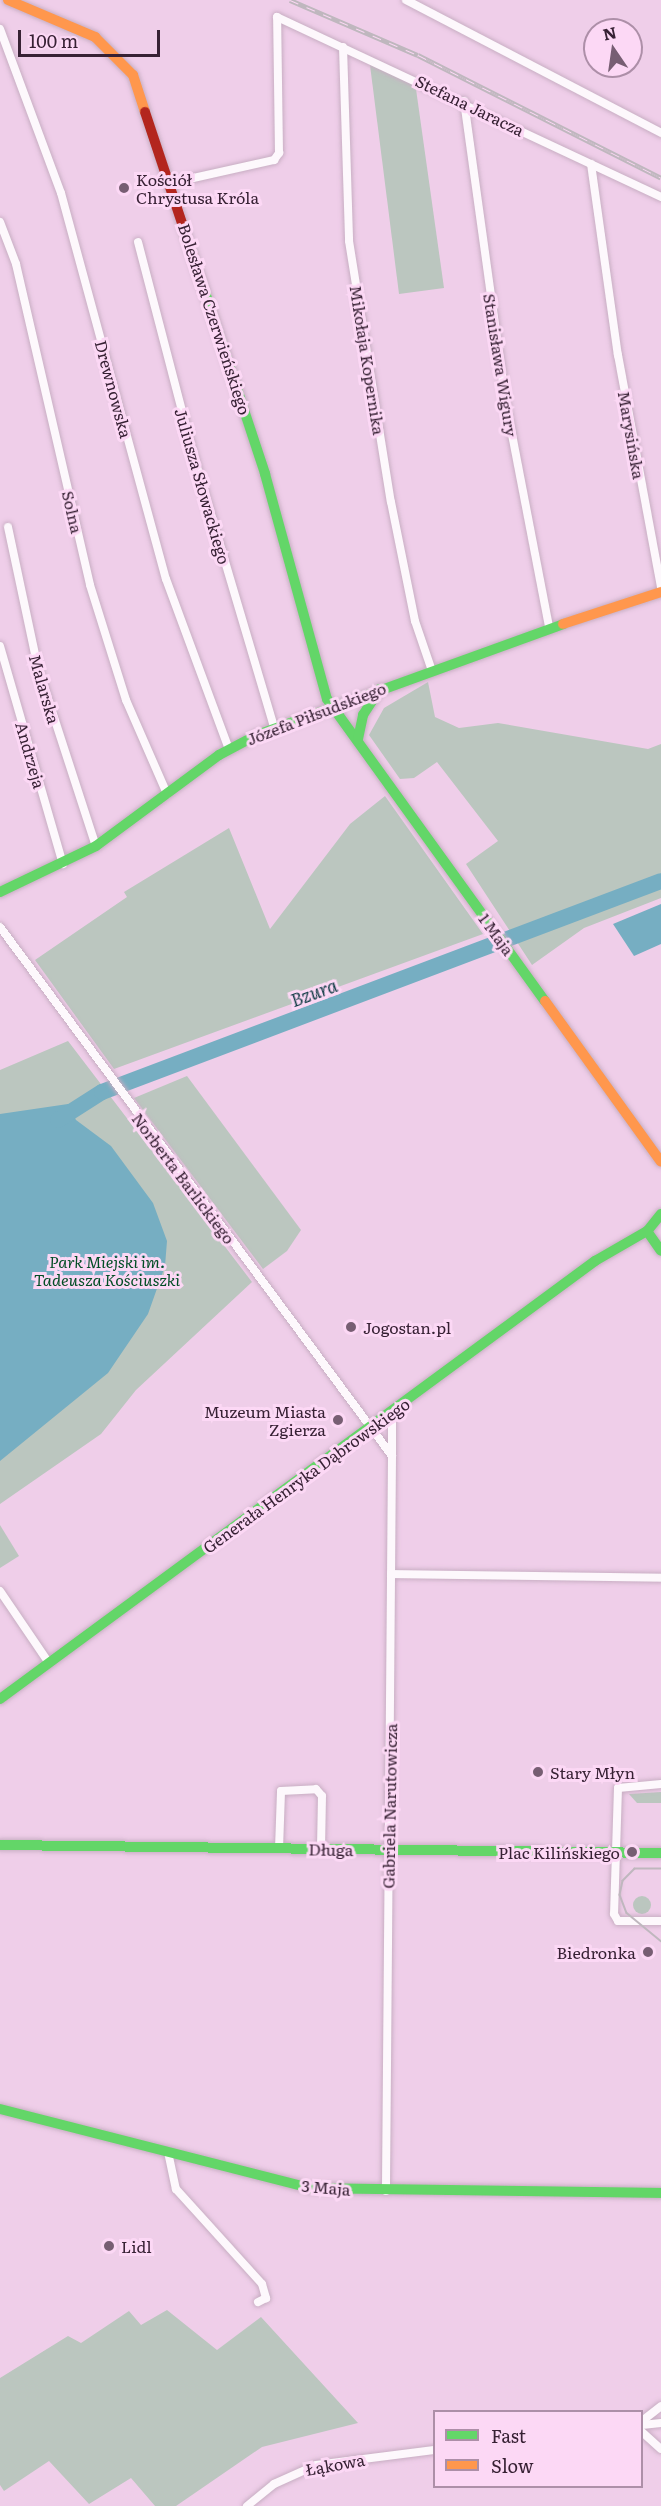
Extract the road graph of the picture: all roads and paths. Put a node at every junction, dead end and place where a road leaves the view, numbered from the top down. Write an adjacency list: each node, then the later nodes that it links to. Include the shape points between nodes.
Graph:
1 (8, 0): 8 (street, Bolesława Czerwieńskiego, via 86,32 125,63 144,99)
2 (406, 0): 6 (street)
3 (0, 29): 22 (street, Drewnowska, via 61,193 166,579)
4 (343, 47): 5 (street, Stefana Jaracza); 8 (street, Stefana Jaracza, via 277,17 279,153 274,160); 17 (street, Mikołaja Kopernika, via 349,241 391,502 415,621)
5 (464, 101): 7 (street, Stefana Jaracza); 15 (street, Stanisława Wigury, via 505,398)
6 (661, 133)
7 (591, 164): 9 (street, Stefana Jaracza); 13 (street, Marysińska)
8 (171, 183): 19 (street, Bolesława Czerwieńskiego, via 265,474 323,688)
9 (661, 197)
10 (0, 222): 23 (street, Solna, via 16,264 90,585 126,700)
11 (138, 242): 20 (street, Juliusza Słowackiego, via 192,450)
12 (8, 527): 24 (street, Malarska, via 38,668)
13 (661, 587)
14 (661, 592): 15 (street, Józefa Piłsudskiego)
15 (549, 627): 17 (street, Józefa Piłsudskiego)
16 (0, 646): 25 (street, Andrzeja)
17 (431, 668): 18 (street, Józefa Piłsudskiego)
18 (380, 688): 19 (street, Józefa Piłsudskiego); 21 (street, via 363,716)
19 (334, 706): 20 (street, Józefa Piłsudskiego); 21 (street, 1 Maja)
20 (274, 727): 22 (street, Józefa Piłsudskiego)
21 (358, 739): 28 (street, 1 Maja)
22 (230, 749): 23 (street, Józefa Piłsudskiego)
23 (167, 794): 24 (street, Józefa Piłsudskiego)
24 (96, 846): 25 (street, Józefa Piłsudskiego)
25 (63, 864): 26 (street, Józefa Piłsudskiego)
26 (0, 892)
27 (0, 927): 33 (street, Norberta Barlickiego)
28 (661, 1162)
29 (661, 1214): 30 (street)
30 (647, 1235): 31 (street); 32 (street, Generała Henryka Dąbrowskiego, via 611,1251)
31 (661, 1251)
32 (392, 1412): 33 (street, Generała Henryka Dąbrowskiego); 34 (street, Gabriela Narutowicza)
33 (371, 1428): 34 (street); 38 (street, Generała Henryka Dąbrowskiego)
34 (392, 1456): 35 (street, Gabriela Narutowicza)
35 (391, 1574): 36 (street); 44 (street, Gabriela Narutowicza)
36 (661, 1578)
37 (0, 1592): 38 (street)
38 (49, 1663): 39 (street, Generała Henryka Dąbrowskiego)
39 (0, 1699)
40 (661, 1784): 45 (street, via 619,1786)
41 (0, 1845): 42 (street, Długa)
42 (279, 1849): 43 (street, Długa); 43 (street, via 281,1791 315,1789 322,1796)
43 (321, 1849): 44 (street, Długa)
44 (388, 1851): 45 (street, Długa); 50 (street, Gabriela Narutowicza)
45 (616, 1853): 46 (street, Długa); 47 (street, via 616,1919)
46 (661, 1853)
47 (661, 1921)
48 (0, 2109): 49 (street, 3 Maja)
49 (168, 2152): 50 (street, 3 Maja, via 310,2188); 52 (street, via 176,2189 262,2284 266,2298)
50 (386, 2191): 51 (street, 3 Maja)
51 (661, 2193)
52 (258, 2302)
53 (661, 2406): 54 (street)
54 (643, 2420)
55 (661, 2423): 56 (street)
56 (643, 2425)
57 (643, 2433): 58 (street)
58 (661, 2449)
59 (433, 2450): 60 (street, Łąkowa, via 302,2469)
60 (247, 2506)

